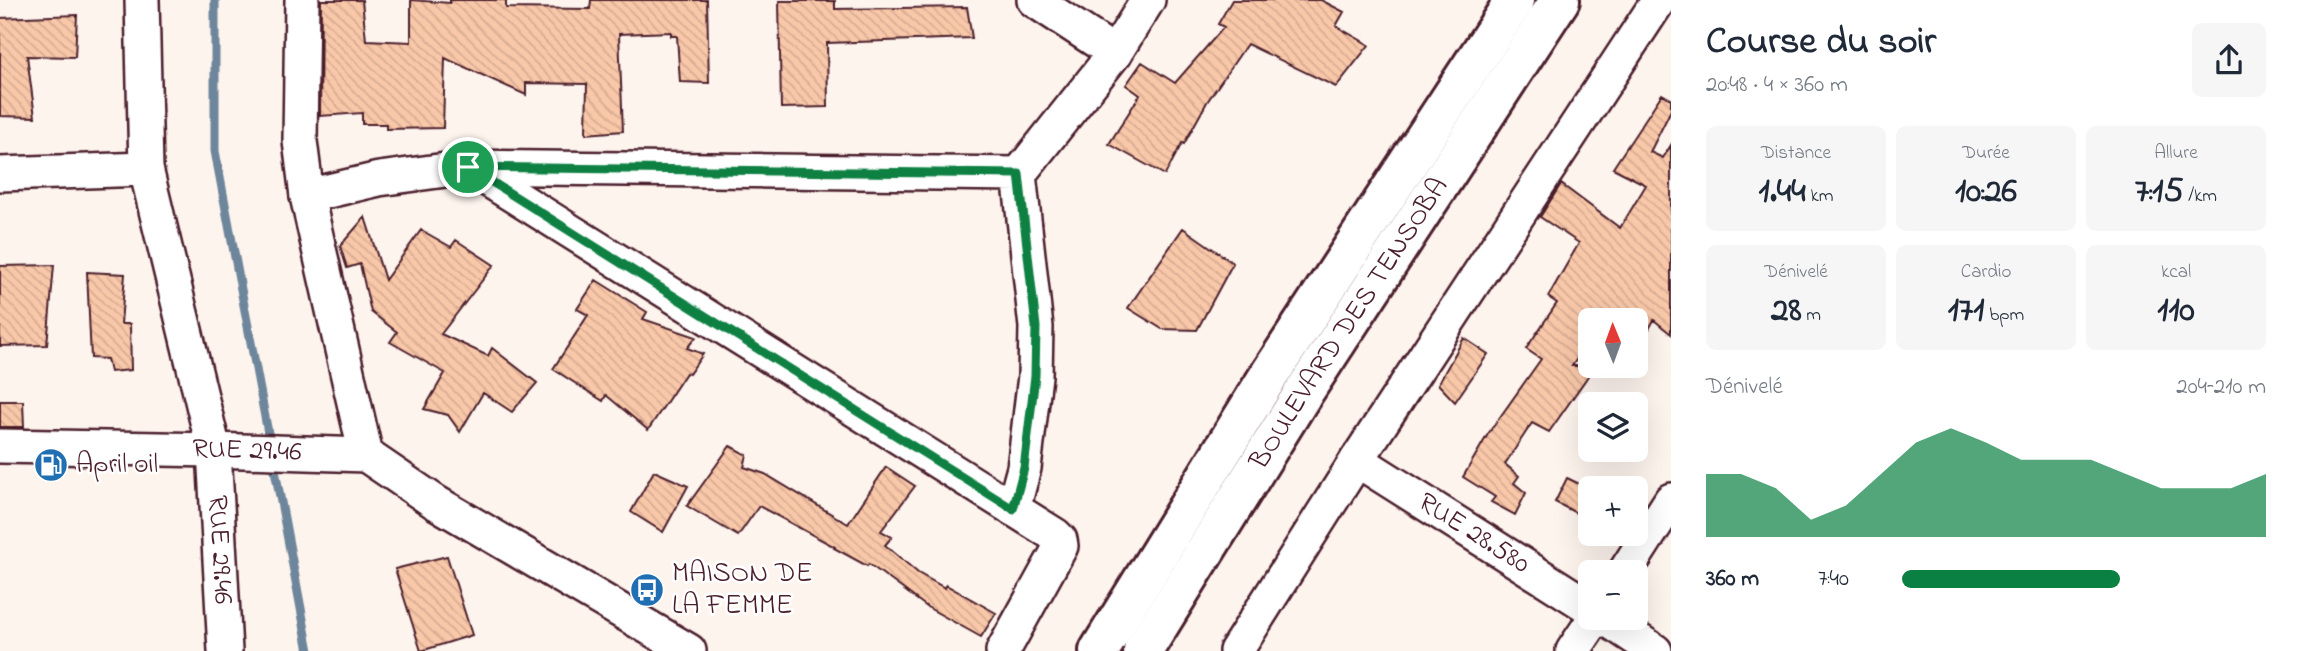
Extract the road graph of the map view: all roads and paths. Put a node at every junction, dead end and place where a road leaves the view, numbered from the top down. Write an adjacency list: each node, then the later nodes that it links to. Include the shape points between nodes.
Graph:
1 (142, 0): 10 (street, RUE 29.46)
2 (302, 0): 13 (street, via 300,141)
3 (1034, 0): 8 (street)
4 (1148, 0): 8 (street)
5 (1515, 0): 27 (main road, BOULEVARD DES TENSOBA, via 1268,377)
6 (1560, 0): 28 (main road, BOULEVARD DES TENSOBA, via 1302,395)
7 (1659, 0): 17 (street)
8 (1115, 53): 12 (street)
9 (468, 167): 12 (street); 13 (street, via 379,179); 19 (street)
10 (146, 169): 11 (street); 15 (street, RUE 29.46)
11 (0, 174)
12 (1019, 174): 19 (street, via 1036,339 1024,468)
13 (307, 196): 16 (street)
14 (0, 446): 15 (street, RUE 29.46)
15 (214, 450): 16 (street, RUE 29.46); 24 (street, RUE 29.46)
16 (366, 455): 25 (street, via 435,502)
17 (1357, 460): 21 (street, RUE 28.580); 29 (street)
18 (1671, 500): 20 (street)
19 (1013, 509): 26 (street, via 1055,534 1061,546)
20 (1633, 560)
21 (1578, 600)
22 (1587, 630): 30 (street)
23 (1623, 630): 31 (street)
24 (225, 651)
25 (690, 651)
26 (1003, 651)
27 (1098, 651)
28 (1143, 651)
29 (1236, 651)
30 (1573, 651)
31 (1655, 651)

